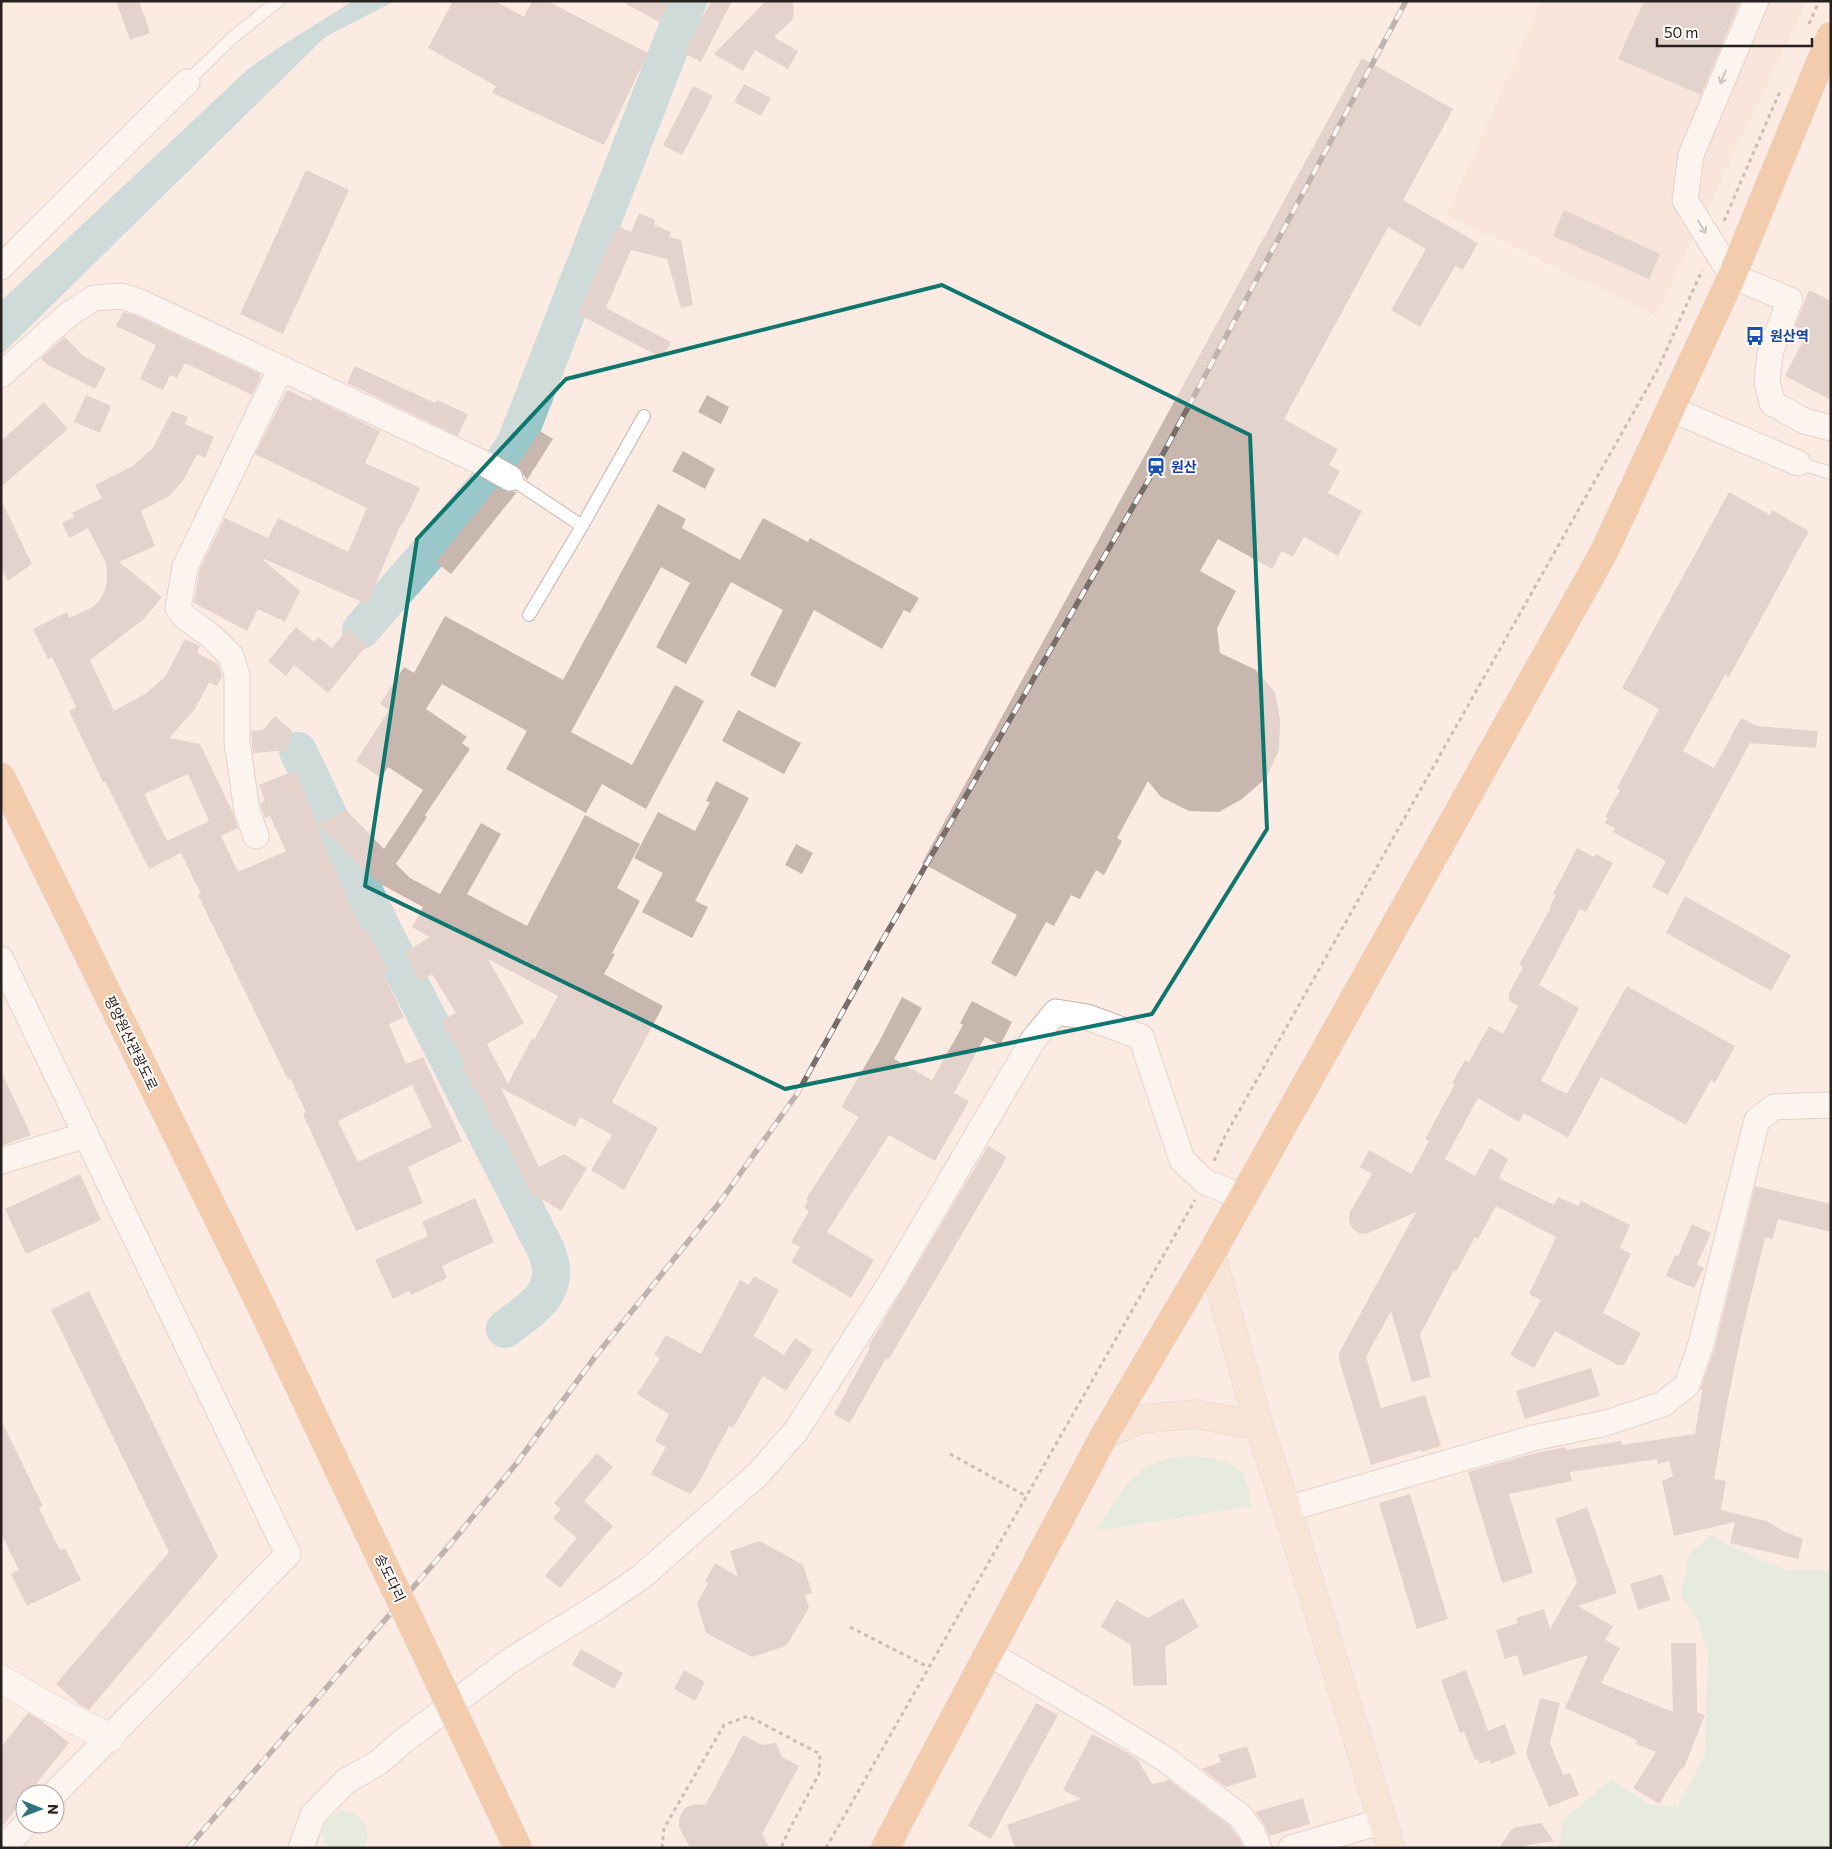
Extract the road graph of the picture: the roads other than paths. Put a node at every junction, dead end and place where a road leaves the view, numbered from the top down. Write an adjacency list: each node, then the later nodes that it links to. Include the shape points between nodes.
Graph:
1 (278, 1): 4 (lane, via 232,38)
2 (1756, 1): 6 (street, one-way to 6, via 1691,155 1685,200)
3 (1819, 32): 6 (highway)
4 (187, 82): 5 (street)
5 (1, 267)
6 (1732, 276): 9 (highway); 11 (street, via 1790,300 1770,354 1767,381 1772,403 1804,421)
7 (281, 368): 8 (street, via 121,296 94,298 69,314); 14 (street); 18 (street, via 185,567 178,608 231,656 237,676 237,742 247,811)
8 (1, 375)
9 (1671, 409): 12 (street); 23 (highway, via 1604,552)
10 (644, 416): 15 (lane)
11 (1831, 428)
12 (1798, 462): 13 (lane)
13 (1831, 474)
14 (510, 478): 15 (lane)
15 (582, 526): 16 (lane)
16 (529, 615)
17 (1, 777): 25 (highway, 평양원산관광도로)
18 (256, 836)
19 (1, 959): 21 (street)
20 (1831, 1105): 28 (street, via 1774,1107 1757,1120 1701,1344 1687,1384 1663,1404 1606,1423 1533,1438)
21 (86, 1135): 22 (street); 31 (street, via 288,1554)
22 (1, 1161)
23 (1243, 1197): 24 (highway); 36 (street, via 1205,1182 1182,1160 1140,1037 1087,1017 1056,1012 1033,1040 890,1282 796,1431 757,1475 641,1577 510,1660 378,1763 346,1781 312,1815)
24 (1211, 1254): 26 (main road); 27 (highway)
25 (262, 1308): 37 (highway, 송도다리, bridge)
26 (1259, 1426): 27 (main road, via 1195,1414 1142,1419); 28 (main road)
27 (1105, 1434): 29 (highway)
28 (1287, 1509): 33 (main road)
29 (988, 1653): 38 (highway); 39 (street, via 1172,1765 1240,1816)
30 (1, 1679): 31 (street)
31 (110, 1738): 32 (street)
32 (64, 1784)
33 (1383, 1821): 40 (street); 41 (main road)
34 (17, 1834): 35 (street)
35 (4, 1848)
36 (301, 1848)
37 (518, 1848)
38 (885, 1848)
39 (1259, 1848)
40 (1291, 1848)
41 (1392, 1848)

